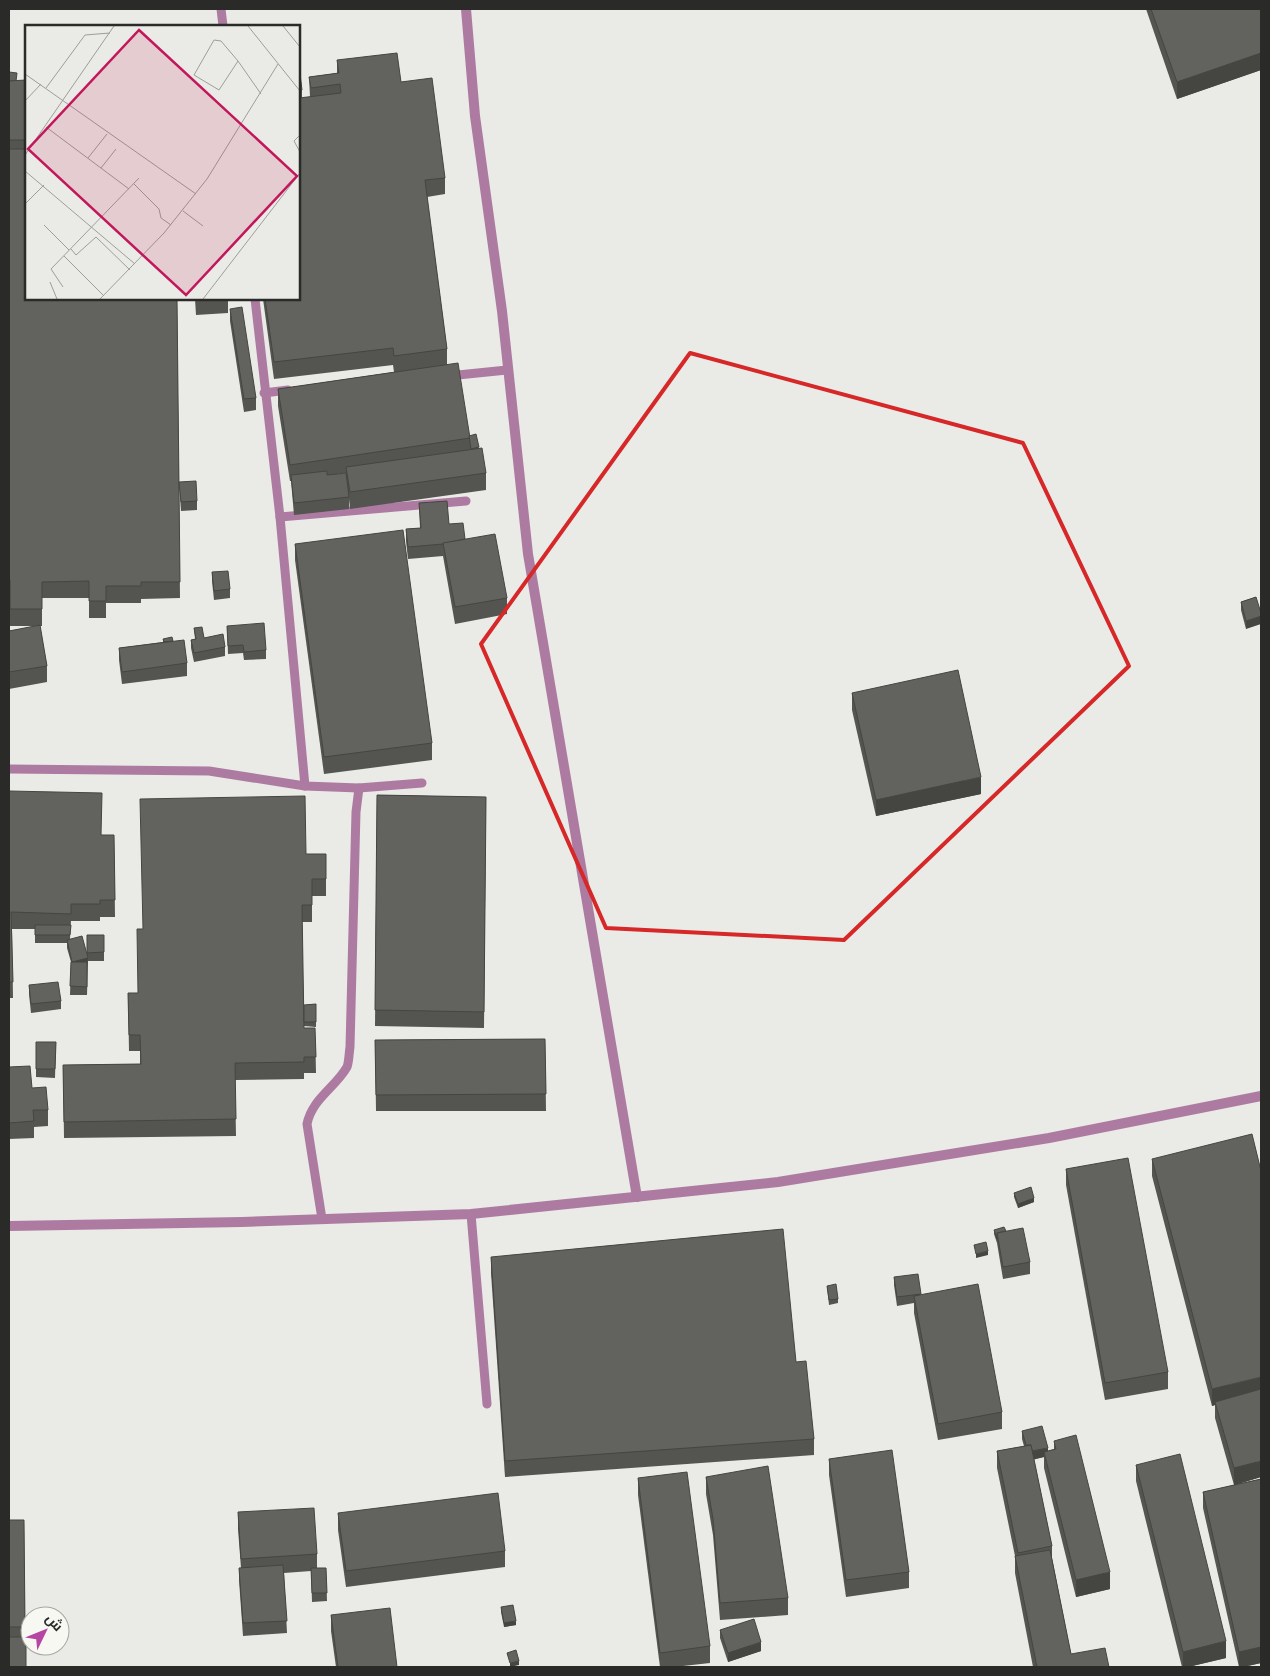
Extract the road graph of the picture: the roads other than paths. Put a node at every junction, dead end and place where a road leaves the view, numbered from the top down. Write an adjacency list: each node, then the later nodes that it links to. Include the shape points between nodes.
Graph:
1 (221, 9): 3 (lane)
2 (466, 9): 5 (street, via 475,116)
3 (223, 25)
4 (255, 300): 8 (lane)
5 (507, 370): 6 (lane); 16 (street, via 528,554)
6 (440, 376)
7 (293, 390): 8 (lane)
8 (264, 393): 10 (lane)
9 (466, 501): 10 (lane)
10 (280, 517): 13 (lane)
11 (9, 769): 13 (lane, via 209,771)
12 (422, 783): 14 (lane)
13 (305, 786): 14 (lane)
14 (359, 788): 18 (lane, via 347,1066 316,1103 307,1124)
15 (1261, 1096): 16 (street, via 1049,1138 778,1182)
16 (637, 1197): 17 (street)
17 (471, 1214): 18 (street); 20 (lane)
18 (322, 1219): 19 (street)
19 (9, 1226)
20 (487, 1404)

